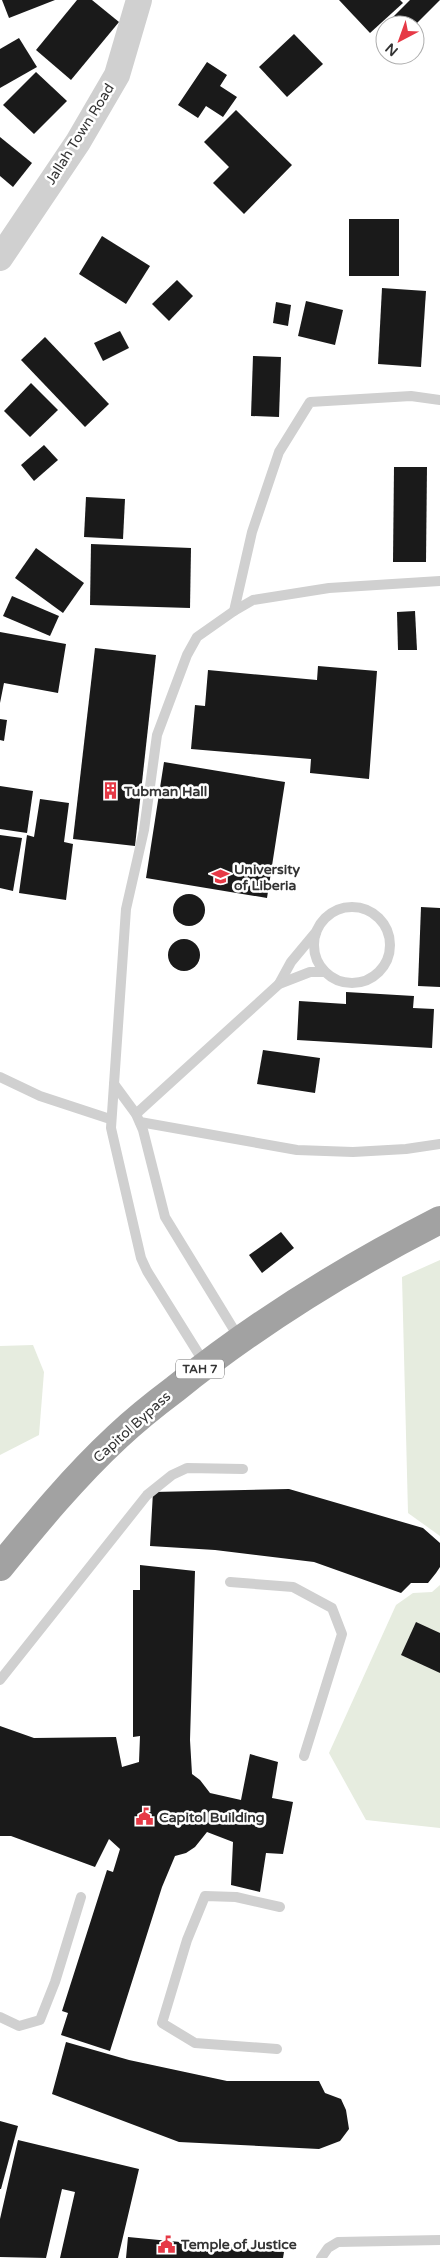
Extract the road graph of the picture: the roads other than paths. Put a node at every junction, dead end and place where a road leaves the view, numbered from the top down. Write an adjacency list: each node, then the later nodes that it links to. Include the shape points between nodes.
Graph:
1 (139, 0): 2 (street, Jallah Town Road, via 117,75 78,142)
2 (0, 258)
3 (440, 400): 5 (lane, via 412,396 310,402 279,452 252,532)
4 (440, 581): 5 (lane, via 329,588 253,600)
5 (234, 611): 10 (lane, via 198,637 187,655 157,735 144,830 126,909)
6 (317, 931): 7 (lane, via 316,957); 7 (lane, via 330,913 356,907 374,913 390,937 387,962 368,980 349,983); 8 (lane, via 291,962)
7 (326, 972): 8 (lane, via 310,972)
8 (279, 984): 11 (lane)
9 (0, 1078): 12 (lane, via 40,1096)
10 (114, 1084): 11 (lane); 12 (lane)
11 (138, 1118): 13 (lane, via 297,1150 406,1150); 15 (lane, via 165,1217)
12 (110, 1119): 16 (lane, via 141,1258)
13 (440, 1144)
14 (440, 1220): 15 (highway, Capitol Bypass / TAH 7, via 380,1250)
15 (240, 1339): 16 (highway, Capitol Bypass / TAH 7)
16 (205, 1364): 18 (highway, Capitol Bypass / TAH 7, via 117,1437 47,1510)
17 (243, 1468): 20 (lane, via 187,1468 172,1475 147,1495)
18 (0, 1567)
19 (230, 1582): 21 (lane, via 293,1587 332,1608 342,1634)
20 (0, 1680)
21 (304, 1756)
22 (81, 1898): 24 (lane, via 40,2020 19,2026)
23 (280, 1907): 25 (lane, via 236,1897 205,1896 162,2023 195,2043)
24 (0, 2017)
25 (277, 2049)
26 (440, 2240): 27 (lane, via 338,2242)
27 (321, 2258)

